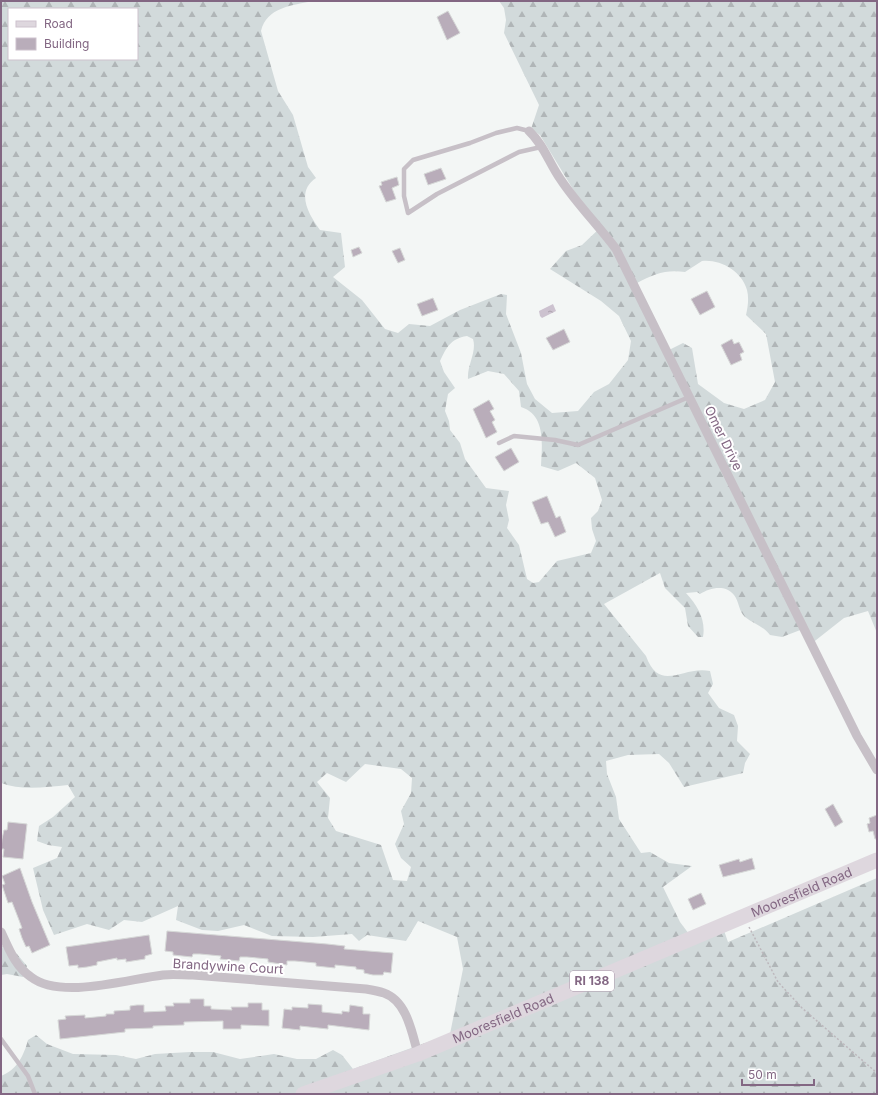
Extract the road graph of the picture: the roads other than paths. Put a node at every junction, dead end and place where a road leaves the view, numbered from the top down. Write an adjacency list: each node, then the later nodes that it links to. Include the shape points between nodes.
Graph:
1 (529, 132): 2 (street, Omer Drive); 2 (lane, via 517,128 496,133 413,160 404,168 404,196 408,213 437,194 519,152)
2 (542, 146): 3 (street, Omer Drive, via 559,178 616,249)
3 (689, 397): 4 (lane, via 578,445 514,436); 5 (street, Omer Drive, via 857,736)
4 (499, 443)
5 (877, 770)
6 (877, 860): 9 (main road, Mooresfield Road / RI 138)
7 (1, 932): 9 (street, Brandywine Court, via 15,962 32,978 52,987 84,987 165,975 193,975 366,989 385,993 397,1002 405,1013)
8 (1, 1039): 10 (lane, via 28,1076)
9 (418, 1054): 11 (main road, Mooresfield Road / RI 138)
10 (35, 1094)
11 (303, 1094)

